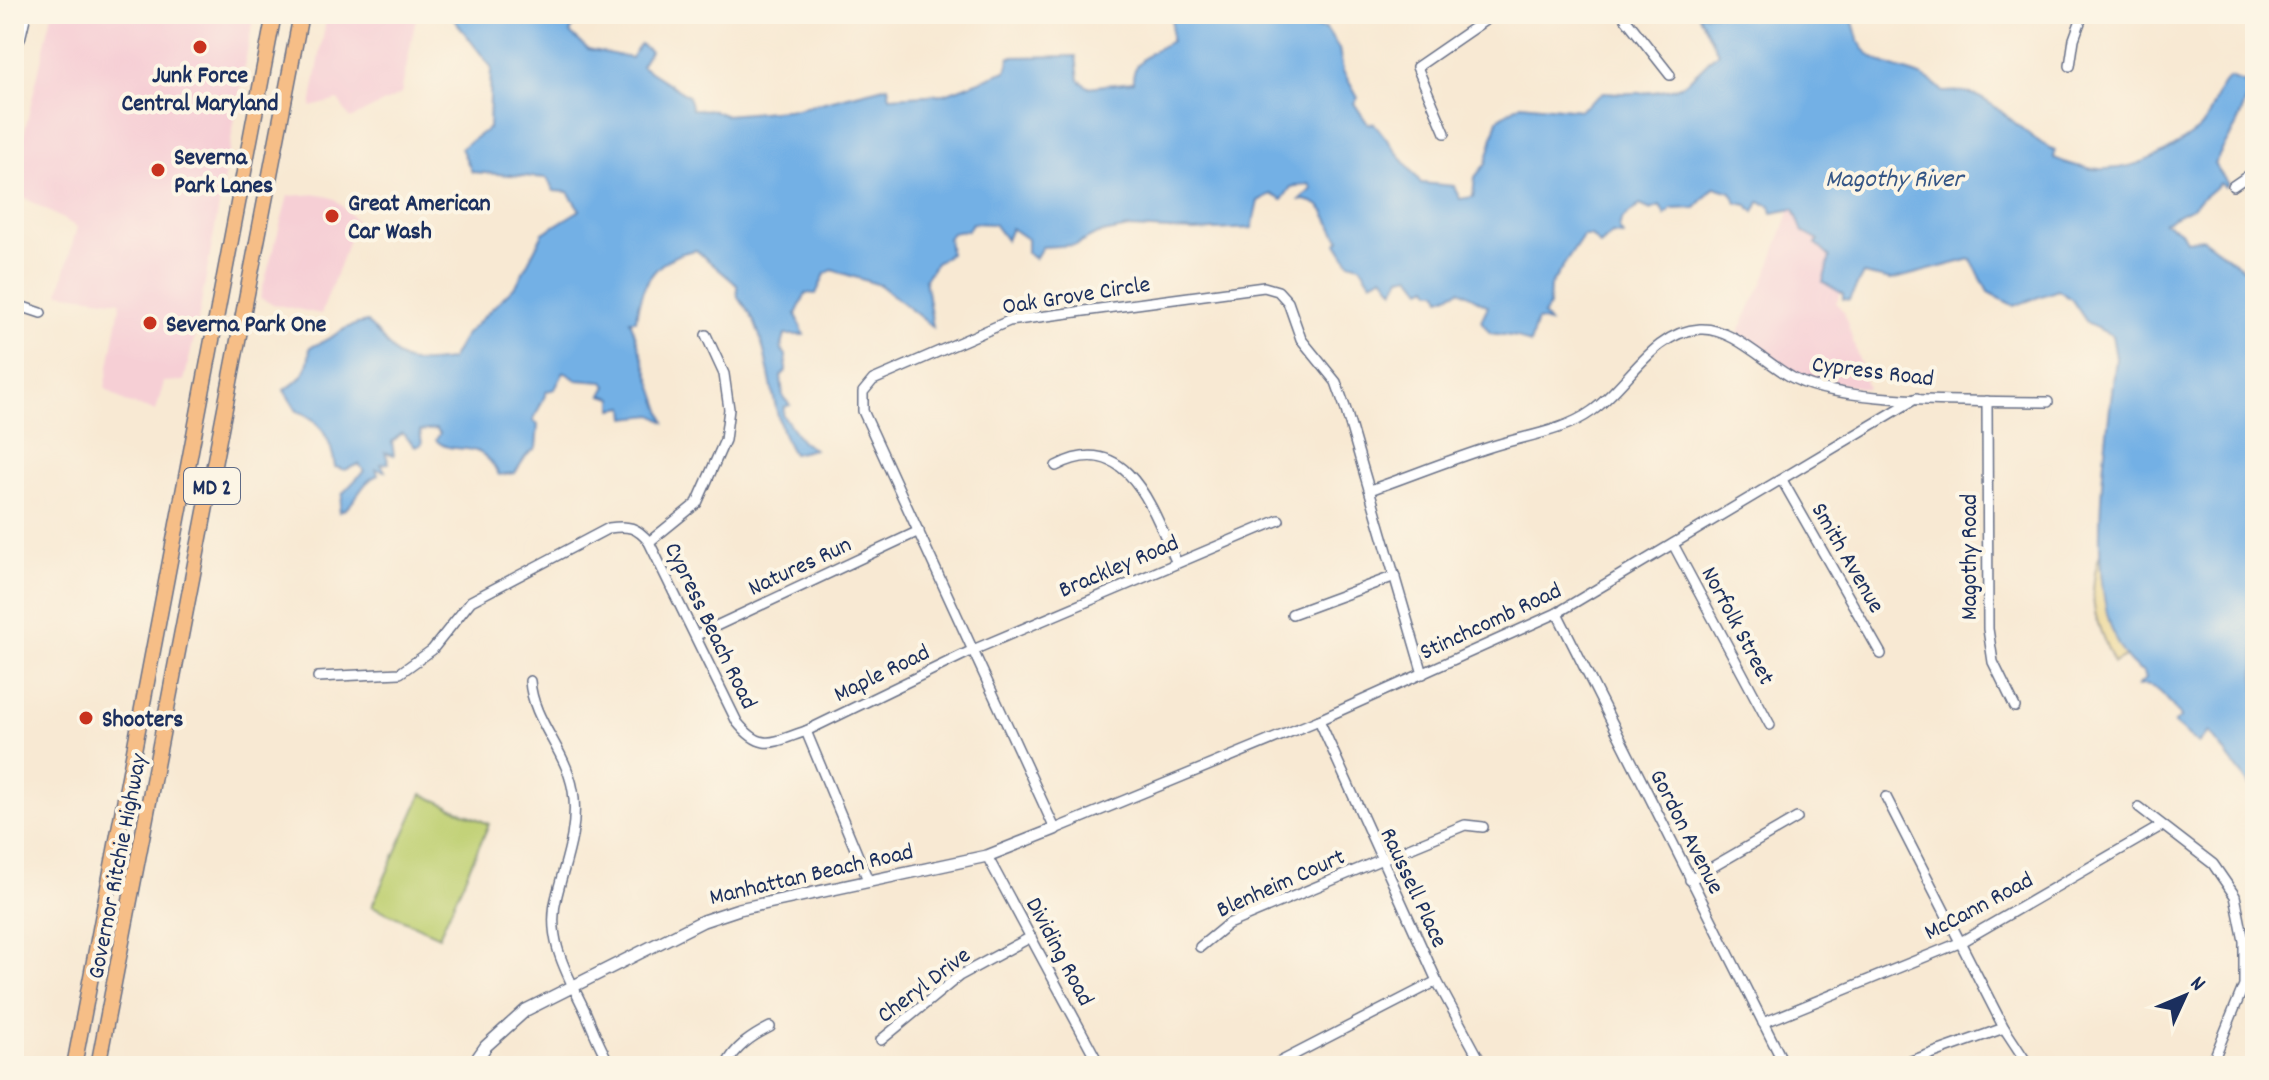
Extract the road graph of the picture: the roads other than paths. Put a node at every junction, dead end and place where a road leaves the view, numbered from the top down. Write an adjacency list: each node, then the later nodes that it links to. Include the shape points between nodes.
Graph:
1 (26, 14): 7 (street)
2 (274, 14): 53 (highway, Governor Ritchie Highway / MD 2)
3 (301, 14): 54 (highway, Governor Ritchie Highway / MD 2)
4 (1494, 14): 10 (street, via 1417,67)
5 (1622, 14): 9 (street)
6 (2083, 14): 8 (street)
7 (20, 39)
8 (2070, 66)
9 (1670, 75)
10 (1445, 133)
11 (2255, 171): 12 (street)
12 (2233, 186)
13 (14, 304): 14 (street)
14 (41, 313)
15 (706, 335): 24 (street, via 724,374 729,409 725,440 697,503)
16 (1917, 398): 17 (street, Cypress Road); 20 (street, Stinchcomb Road); 21 (street, Cypress Road, via 1833,390 1797,380 1727,336 1704,328 1685,331 1663,341 1590,413 1548,432)
17 (1987, 401): 18 (street, Cypress Road); 36 (street, Magothy Road, via 1988,629 1993,662)
18 (2048, 402)
19 (1056, 466): 26 (street, via 1089,454 1128,472 1143,488)
20 (1782, 480): 25 (street, Stinchcomb Road); 32 (street, Smith Avenue)
21 (1370, 490): 23 (street, Oak Grove Circle, via 1336,382 1301,339 1288,302 1278,291 1264,287 1009,321 873,380 863,392 863,411); 27 (street, Oak Grove Circle)
22 (1279, 520): 26 (street, Brackley Road)
23 (919, 531): 30 (street, Natures Run); 31 (street, Oak Grove Circle)
24 (649, 542): 30 (street, Cypress Beach Road); 34 (street, Cypress Beach Road, via 638,529 609,528 471,601 432,650 400,673)
25 (1673, 544): 28 (street, Stinchcomb Road); 38 (street, Norfolk Street)
26 (1176, 561): 31 (street, Brackley Road)
27 (1395, 576): 29 (street); 33 (street, Oak Grove Circle)
28 (1557, 613): 33 (street, Stinchcomb Road); 49 (street, Gordon Avenue)
29 (1292, 614)
30 (697, 635): 39 (street, Cypress Beach Road, via 737,722 750,738 770,743)
31 (973, 650): 39 (street, Maple Road); 45 (street, Oak Grove Circle)
32 (1881, 654)
33 (1423, 674): 37 (street, Stinchcomb Road)
34 (318, 677)
35 (530, 681): 56 (street, via 531,701 568,767 574,799 569,860 556,896 554,921 561,963)
36 (2015, 707)
37 (1319, 720): 45 (street, Stinchcomb Road); 47 (street, Raussell Place)
38 (1770, 725)
39 (806, 731): 48 (street)
40 (1886, 797): 51 (street)
41 (2139, 807): 43 (street)
42 (1797, 818): 49 (street)
43 (2161, 826): 51 (street, McCann Road); 72 (street, via 2213,864 2235,898 2244,941 2244,985)
44 (1483, 827): 47 (street, Blenheim Court, via 1465,825)
45 (1055, 829): 46 (street, Manhattan Beach Road)
46 (987, 856): 48 (street, Manhattan Beach Road); 50 (street, Dividing Road)
47 (1380, 860): 52 (street, Blenheim Court, via 1228,924); 55 (street, Raussell Place)
48 (868, 880): 56 (street, Manhattan Beach Road, via 703,921)
49 (1690, 880): 57 (street, Gordon Avenue)
50 (1031, 937): 60 (street, Cheryl Drive, via 959,976); 66 (street, Dividing Road)
51 (1959, 943): 57 (street, McCann Road); 59 (street)
52 (1200, 947)
53 (96, 953): 54 (highway); 61 (highway, Governor Ritchie Highway / MD 2)
54 (120, 958): 62 (highway, Governor Ritchie Highway / MD 2)
55 (1437, 981): 67 (street); 68 (street, Raussell Place)
56 (573, 987): 63 (street, Manhattan Beach Road, via 526,1010); 64 (street)
57 (1763, 1023): 69 (street, Gordon Avenue)
58 (770, 1027): 65 (street, via 750,1038)
59 (2004, 1028): 70 (street); 71 (street)
60 (881, 1040)
61 (74, 1066)
62 (98, 1066)
63 (472, 1066)
64 (611, 1066)
65 (726, 1066)
66 (1100, 1066)
67 (1272, 1066)
68 (1483, 1066)
69 (1785, 1066)
70 (1897, 1066)
71 (2029, 1066)
72 (2211, 1066)

